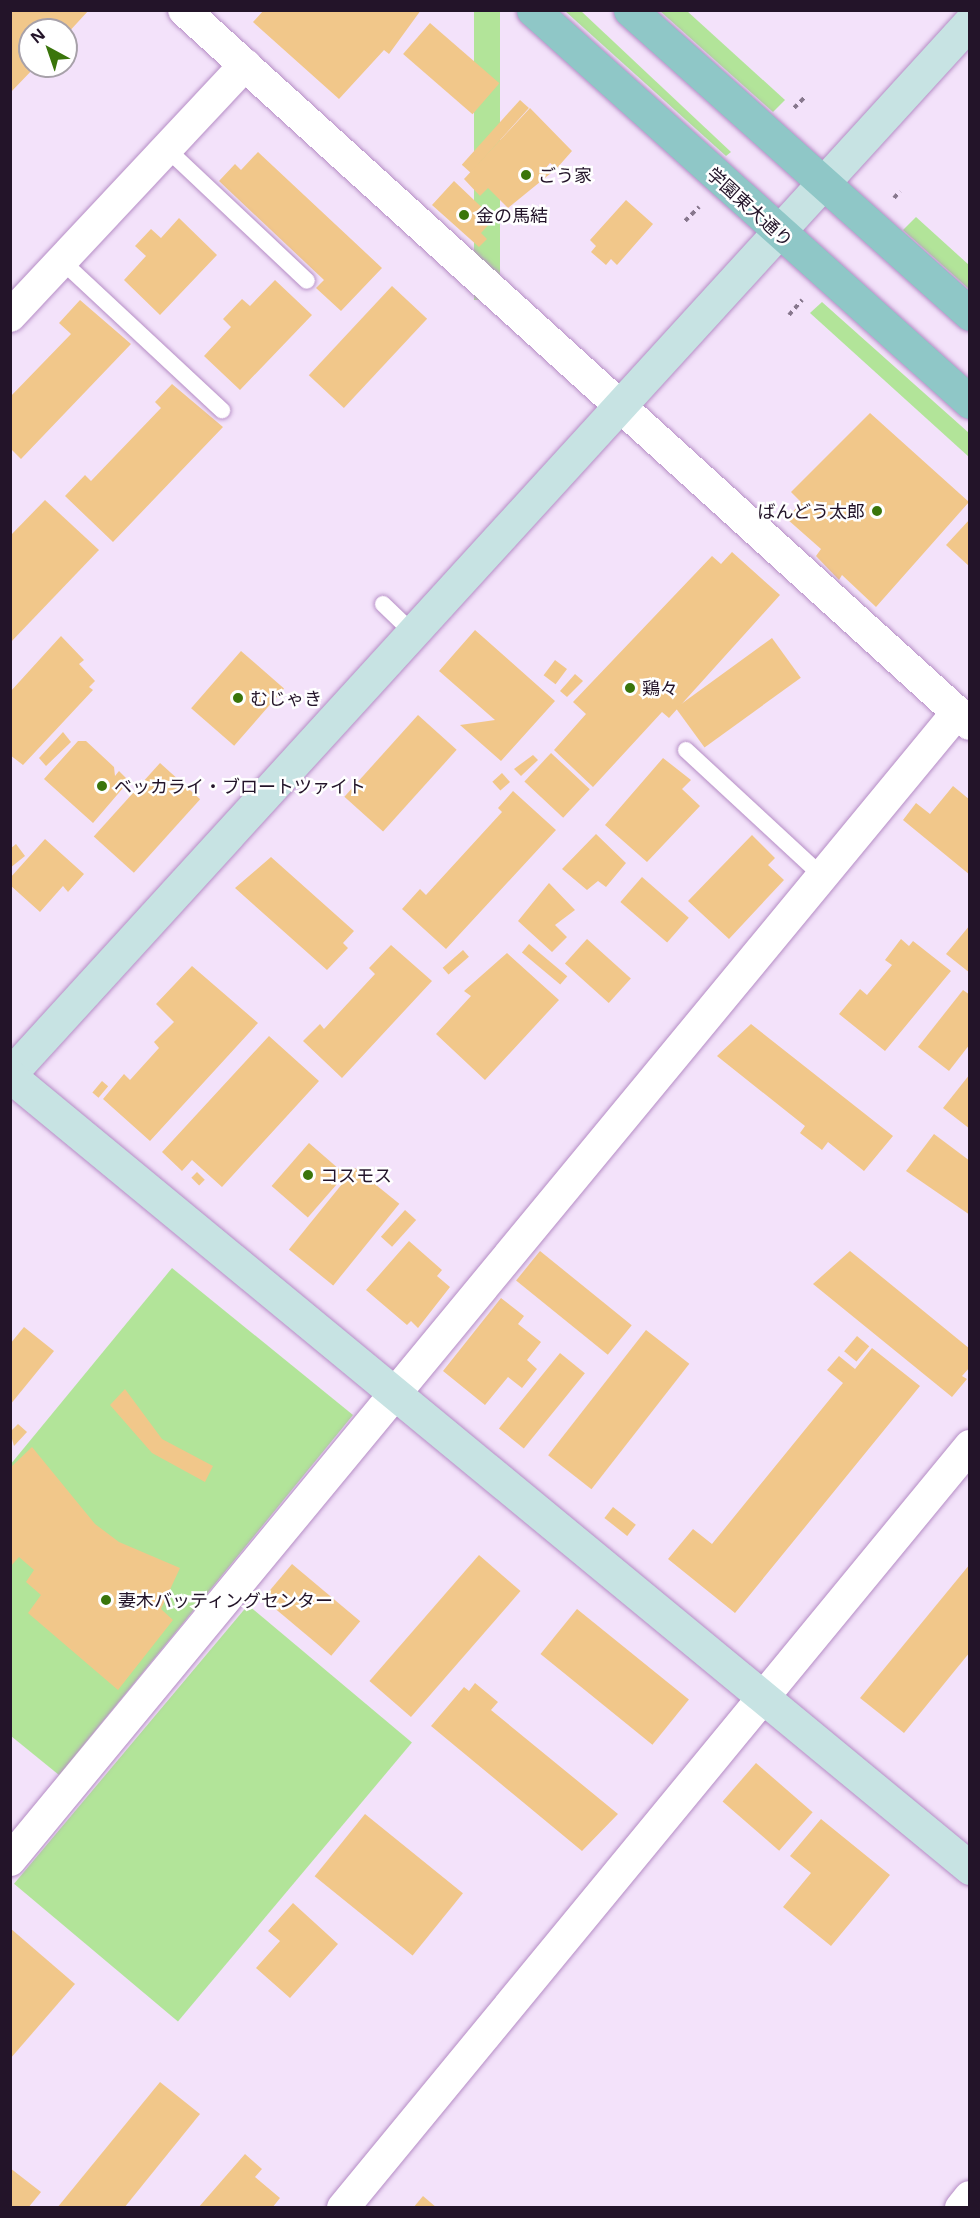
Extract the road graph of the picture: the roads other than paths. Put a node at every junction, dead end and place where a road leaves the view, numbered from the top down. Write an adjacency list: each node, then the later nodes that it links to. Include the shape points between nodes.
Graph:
1 (184, 10): 5 (street)
2 (533, 10): 8 (main road, 学園東大通り)
3 (630, 10): 7 (main road)
4 (969, 22): 7 (street)
5 (245, 65): 6 (street); 14 (street)
6 (167, 149): 9 (street); 10 (lane)
7 (822, 181): 8 (street); 11 (main road)
8 (776, 231): 13 (main road, 学園東大通り); 14 (street)
9 (62, 261): 12 (street); 15 (lane)
10 (308, 281)
11 (969, 314)
12 (10, 316)
13 (969, 402)
14 (618, 404): 17 (street); 18 (street)
15 (222, 410)
16 (383, 604): 17 (lane)
17 (412, 632): 21 (street)
18 (963, 719): 20 (street)
19 (686, 750): 20 (lane)
20 (822, 876): 22 (street)
21 (10, 1075): 22 (street)
22 (393, 1396): 24 (street); 25 (street)
23 (969, 1446): 24 (street)
24 (764, 1697): 26 (street); 28 (street)
25 (10, 1860)
26 (969, 1868)
27 (969, 2197): 29 (street)
28 (343, 2208)
29 (961, 2208)

